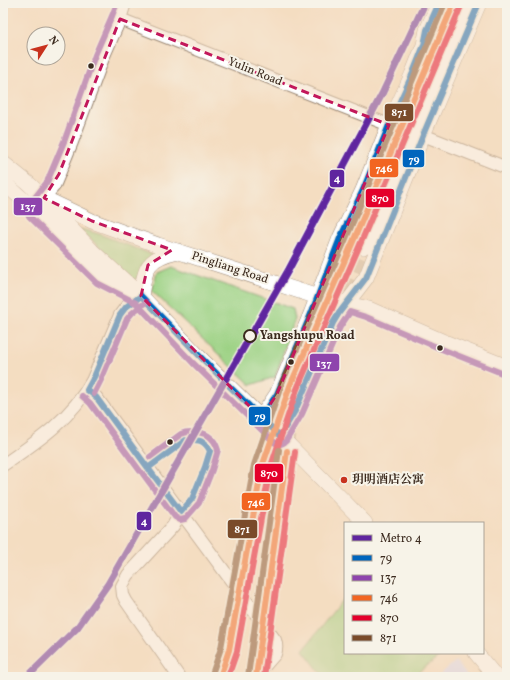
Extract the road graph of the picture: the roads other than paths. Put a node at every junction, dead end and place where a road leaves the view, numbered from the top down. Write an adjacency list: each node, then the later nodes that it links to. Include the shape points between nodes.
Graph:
1 (125, 3): 6 (street)
2 (439, 3): 7 (main road, via 427,30 424,46)
3 (454, 3): 4 (main road, via 358,246)
4 (468, 3)
5 (479, 3): 8 (main road)
6 (120, 18): 7 (street, Yulin Road); 12 (street, via 54,186)
7 (389, 125): 15 (main road, via 363,190 340,238)
8 (423, 135): 10 (street); 16 (main road, via 366,278)
9 (3, 163): 12 (main road, via 29,184)
10 (507, 168)
11 (3, 182): 12 (main road)
12 (39, 204): 13 (main road, Pingliang Road); 14 (main road, via 102,277)
13 (178, 251): 14 (main road, via 165,254 148,265 143,277); 15 (main road, Pingliang Road)
14 (141, 296): 18 (street, via 120,315); 19 (main road)
15 (318, 297): 16 (main road, Pingliang Road); 19 (main road, via 277,394)
16 (346, 303): 17 (main road, Pingliang Road, via 369,309 442,342); 20 (main road, via 333,323 295,411)
17 (507, 367)
18 (87, 390): 21 (street, via 58,425); 22 (street, via 96,397)
19 (261, 418): 20 (main road)
20 (280, 436): 23 (main road)
21 (3, 465)
22 (180, 512): 25 (street, via 172,526 128,575 122,586 126,601); 26 (street, via 275,640 275,654)
23 (365, 522)
24 (477, 654): 27 (main road)
25 (178, 677)
26 (256, 677)
27 (496, 677)

